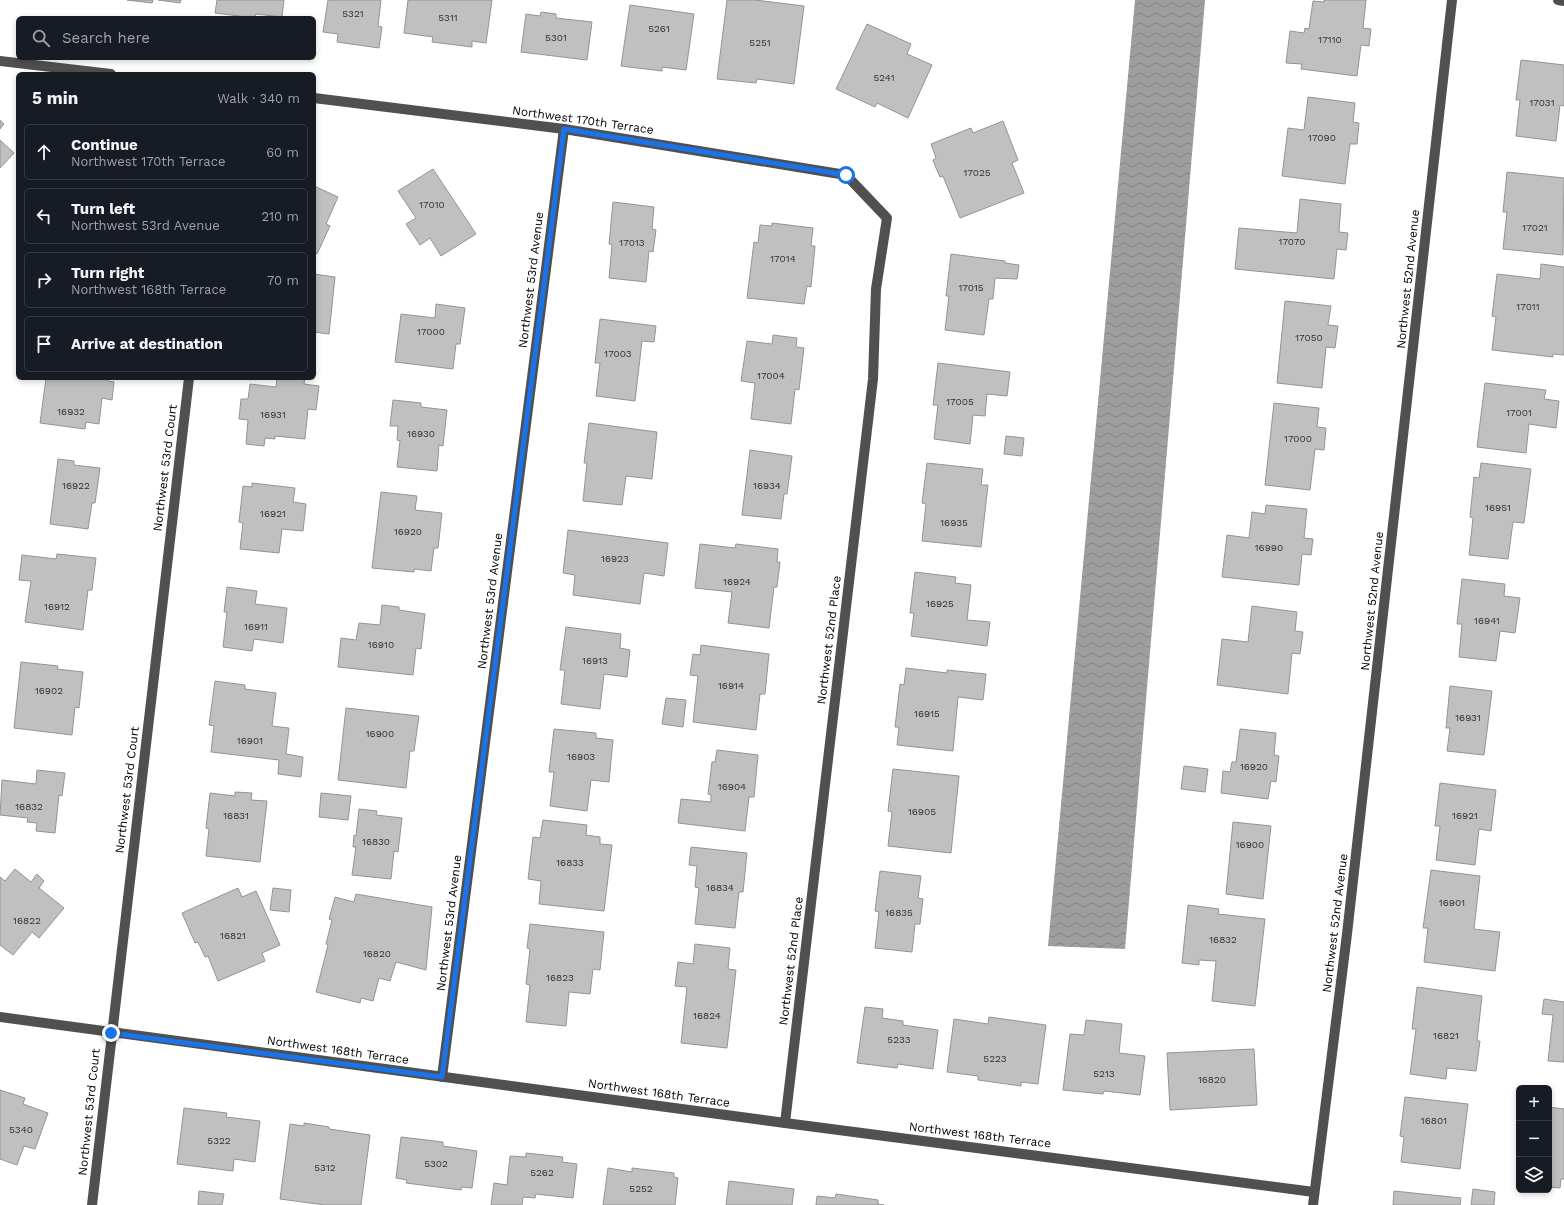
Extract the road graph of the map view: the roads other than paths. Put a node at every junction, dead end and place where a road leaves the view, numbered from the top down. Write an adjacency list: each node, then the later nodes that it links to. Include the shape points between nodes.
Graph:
1 (1452, 0): 14 (street, Northwest 52nd Avenue, via 1347,934)
2 (1558, 0): 3 (street)
3 (1564, 1)
4 (0, 61): 5 (street)
5 (94, 72)
6 (316, 98): 7 (street, Northwest 170th Terrace)
7 (564, 129): 8 (street, Northwest 170th Terrace); 12 (street, Northwest 53rd Avenue)
8 (846, 175): 13 (street, Northwest 52nd Place, via 887,218 876,289 873,379)
9 (189, 380): 11 (street, Northwest 53rd Court)
10 (0, 1017): 11 (street, Northwest 168th Terrace)
11 (111, 1033): 12 (street, Northwest 168th Terrace); 15 (street, Northwest 53rd Court)
12 (442, 1077): 13 (street, Northwest 168th Terrace)
13 (785, 1123): 14 (street, Northwest 168th Terrace)
14 (1314, 1192): 16 (street, Northwest 52nd Avenue)
15 (92, 1205)
16 (1313, 1205)

